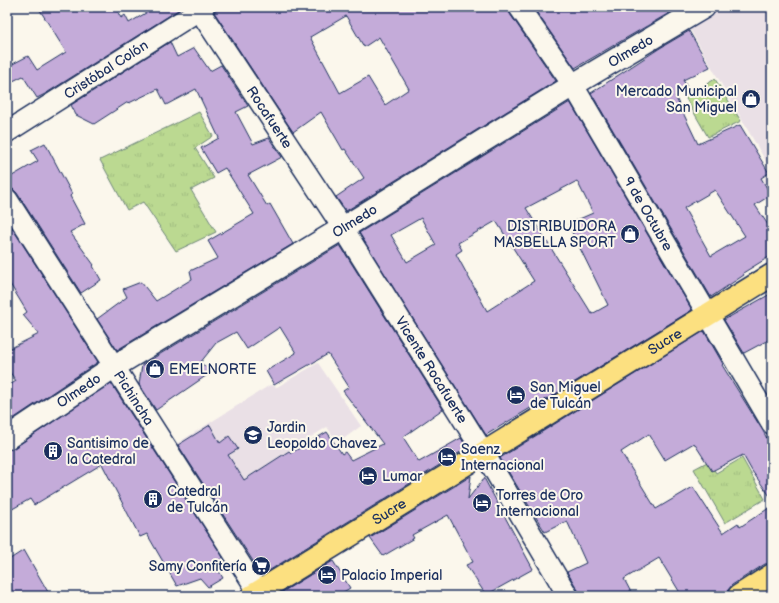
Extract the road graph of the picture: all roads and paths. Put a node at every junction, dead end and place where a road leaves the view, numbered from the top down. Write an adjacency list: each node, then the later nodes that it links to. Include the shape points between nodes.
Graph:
1 (519, 7): 4 (street, 9 de Octubre)
2 (704, 7): 4 (street, Olmedo)
3 (200, 8): 5 (street, Cristóbal Colón); 7 (street, Rocafuerte)
4 (573, 85): 7 (street, Olmedo); 9 (street, 9 de Octubre)
5 (7, 132)
6 (7, 199): 10 (street, Pichincha)
7 (343, 228): 10 (street, Olmedo); 13 (street, Vicente Rocafuerte)
8 (772, 275): 9 (main road, Sucre)
9 (708, 314): 11 (street, 9 de Octubre); 13 (main road, Sucre)
10 (114, 366): 12 (street, Olmedo); 15 (street, Pichincha)
11 (772, 424)
12 (7, 438)
13 (484, 453): 15 (main road, Sucre); 16 (street, Vicente Rocafuerte)
14 (772, 575): 17 (main road)
15 (257, 595)
16 (568, 596)
17 (739, 596)

